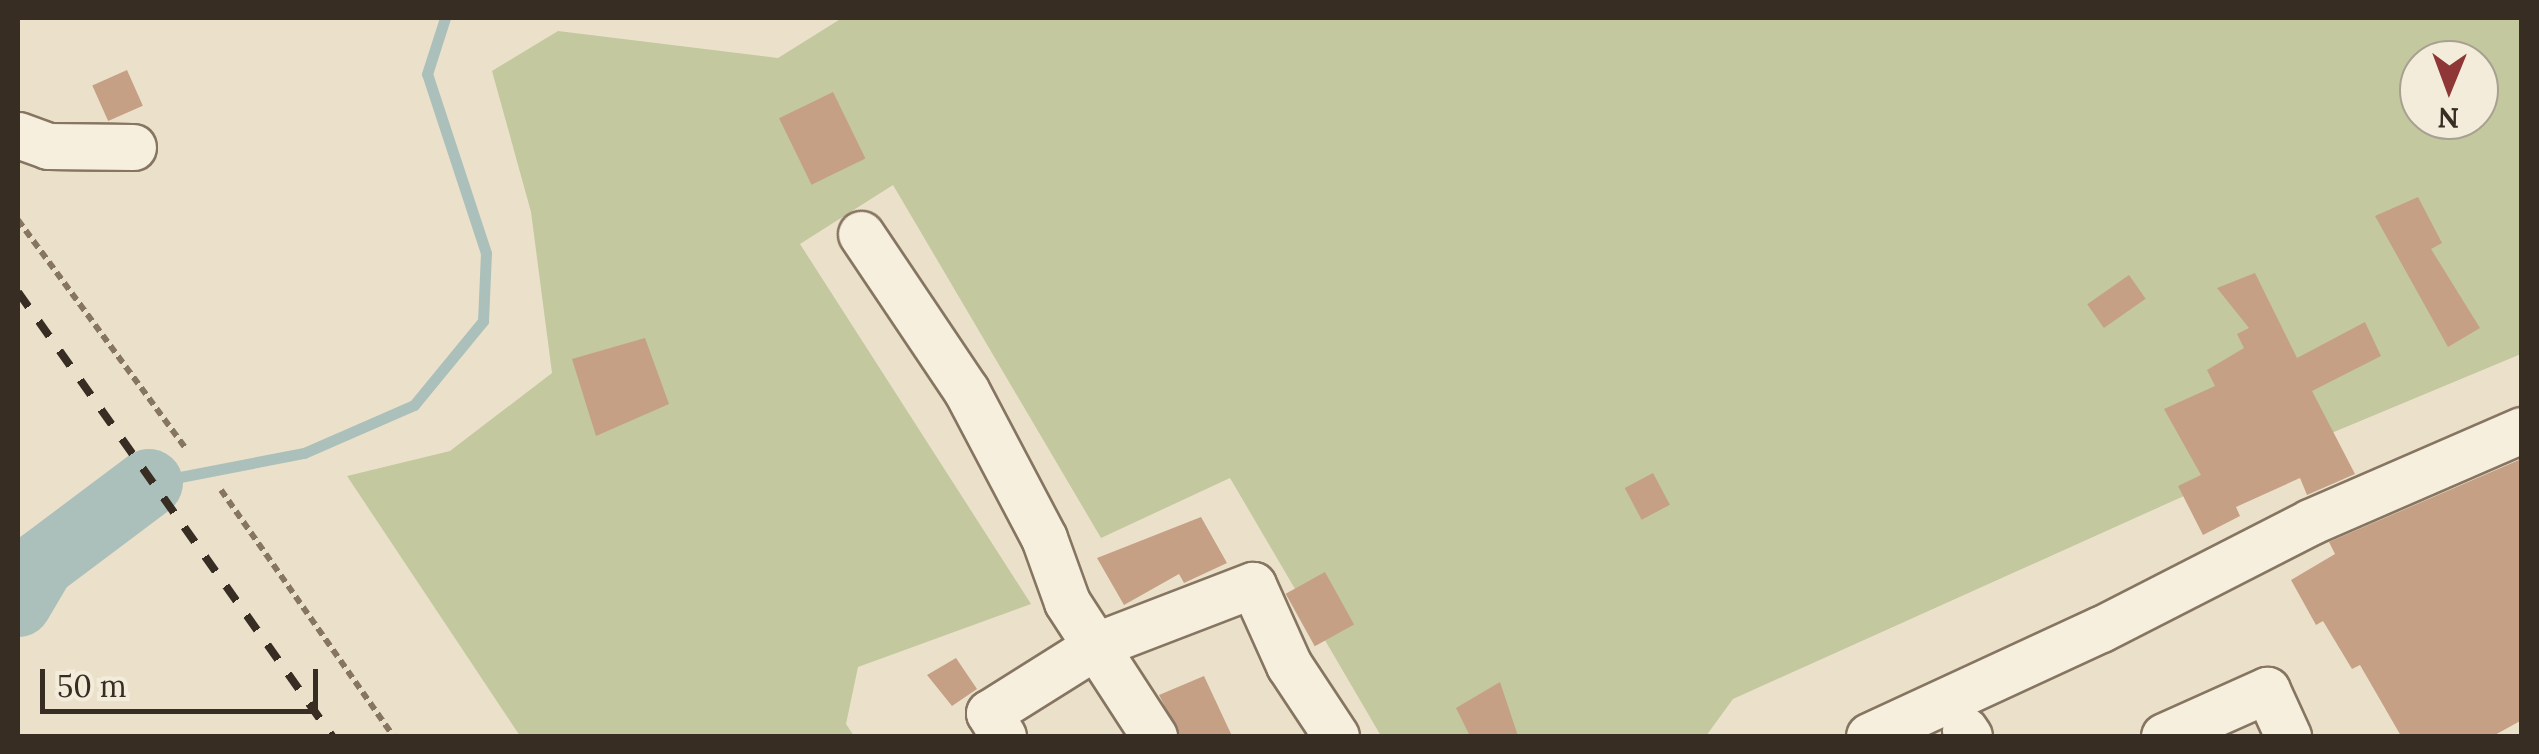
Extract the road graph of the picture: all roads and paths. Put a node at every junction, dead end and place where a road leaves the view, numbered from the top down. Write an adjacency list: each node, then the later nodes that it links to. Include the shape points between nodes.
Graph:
1 (18, 134): 2 (street, via 48,146)
2 (132, 147)
3 (18, 220): 6 (path)
4 (861, 234): 8 (street, via 966,390 1044,538 1067,602)
5 (2522, 430): 13 (street, via 2310,522 2101,629)
6 (186, 450)
7 (221, 490): 9 (path)
8 (1099, 644): 10 (street, via 989,714); 11 (street); 12 (street, via 1252,585 1289,665)
9 (393, 736)
10 (1002, 736)
11 (1154, 736)
12 (1336, 736)
13 (1868, 736)
14 (2164, 736): 15 (street, via 2267,690)
15 (2288, 736)

